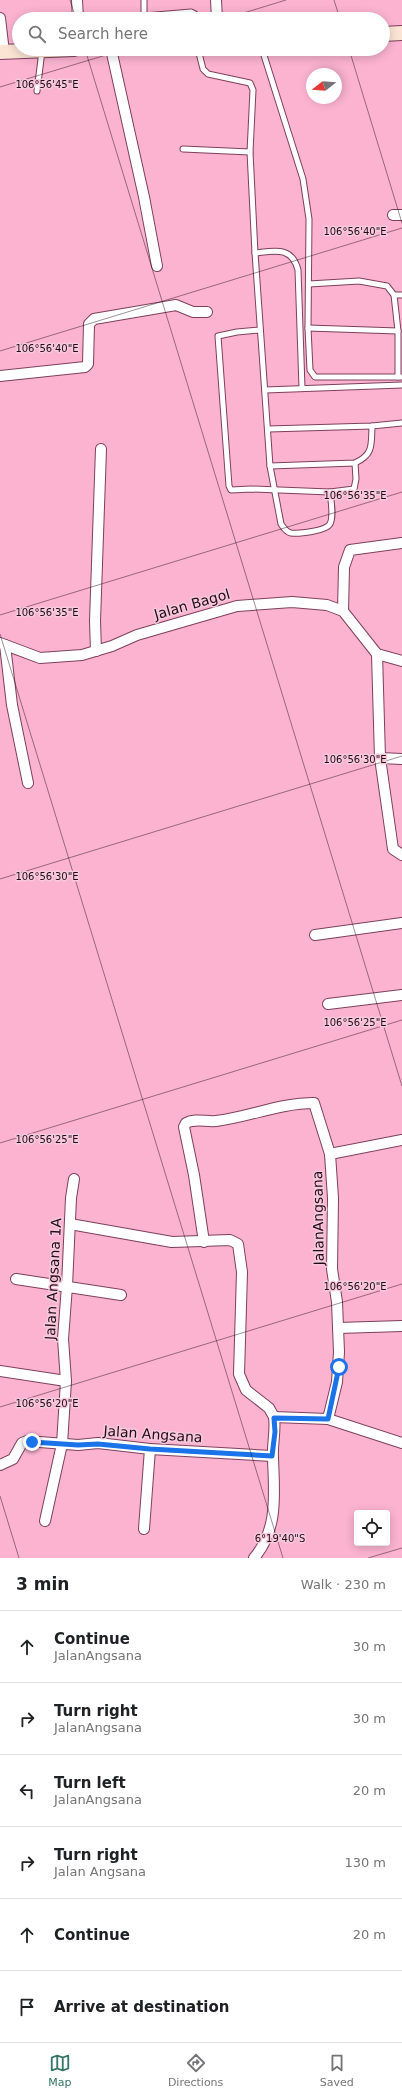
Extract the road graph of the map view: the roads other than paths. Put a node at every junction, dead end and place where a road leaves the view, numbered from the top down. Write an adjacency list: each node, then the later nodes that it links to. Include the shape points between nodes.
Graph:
1 (77, 0): 4 (street)
2 (144, 0): 5 (lane)
3 (216, 0): 6 (street)
4 (78, 12)
5 (144, 12)
6 (217, 12)
7 (0, 18): 10 (street)
8 (402, 33): 9 (main road)
9 (390, 34)
10 (2, 52): 11 (main road)
11 (12, 52)
12 (41, 56): 16 (lane)
13 (113, 56): 20 (street)
14 (200, 56): 18 (lane, via 203,69 208,74 250,83 254,104)
15 (264, 56): 21 (lane, via 303,179 309,219)
16 (37, 91)
17 (183, 149): 18 (lane)
18 (250, 152): 19 (lane)
19 (255, 253): 26 (lane); 31 (lane, via 284,252 296,262)
20 (157, 266)
21 (309, 284): 22 (lane, via 359,281 387,286); 25 (lane)
22 (394, 295): 23 (lane); 27 (lane)
23 (402, 295)
24 (207, 312): 28 (street, via 193,312 176,305 94,319 89,324 88,364 85,367)
25 (308, 328): 27 (lane); 29 (lane, via 310,370 316,377)
26 (260, 330): 32 (lane); 39 (lane, via 218,336 229,486 234,491 251,488)
27 (398, 331): 29 (lane)
28 (0, 376)
29 (400, 377)
30 (402, 384): 31 (lane)
31 (302, 388): 32 (lane)
32 (265, 390): 35 (lane)
33 (402, 423): 34 (lane)
34 (372, 426): 35 (lane); 37 (lane, via 370,450 365,457)
35 (268, 429): 38 (lane)
36 (101, 450): 44 (street)
37 (355, 463): 38 (lane); 40 (lane, via 354,489)
38 (270, 466): 39 (lane)
39 (273, 489): 40 (lane); 40 (lane, via 282,524 291,533 323,530 329,525)
40 (330, 492)
41 (402, 543): 42 (street, via 350,550 344,567)
42 (343, 611): 44 (street, Jalan Bagol, via 327,605 292,602 237,606 137,635); 45 (street)
43 (3, 644): 44 (street, Jalan Bagol, via 40,658); 49 (street)
44 (96, 651)
45 (377, 654): 46 (street); 47 (street)
46 (402, 661)
47 (380, 758): 48 (street); 50 (street, via 393,849)
48 (402, 759)
49 (28, 783)
50 (402, 855)
51 (402, 923): 52 (street)
52 (315, 935)
53 (402, 995): 54 (street)
54 (328, 1004)
55 (402, 1140): 56 (street, JalanAngsana)
56 (330, 1154): 59 (street, via 314,1103 289,1105 216,1121 186,1123 184,1127); 64 (street, JalanAngsana, via 334,1198 332,1269)
57 (74, 1180): 58 (street, Jalan Angsana 1A)
58 (70, 1224): 59 (street, via 172,1242); 61 (street, Jalan Angsana 1A)
59 (204, 1242): 67 (street, via 230,1240 238,1244 242,1272 240,1374 246,1390 269,1408)
60 (16, 1278): 61 (street)
61 (67, 1286): 62 (street); 66 (street, Jalan Angsana 1A, via 63,1339)
62 (121, 1294)
63 (402, 1326): 64 (street)
64 (338, 1328): 68 (street, JalanAngsana, via 339,1367)
65 (0, 1371): 66 (street)
66 (66, 1381): 70 (street, Jalan Angsana 1A)
67 (274, 1418): 68 (street); 72 (street)
68 (328, 1419): 69 (street)
69 (402, 1443)
70 (62, 1444): 71 (street, Jalan Angsana, via 98,1444); 73 (street, Jalan Angsana, via 27,1441 22,1443 12,1459); 74 (street)
71 (150, 1449): 72 (street, Jalan Angsana); 75 (street)
72 (272, 1456): 76 (street, via 275,1489 272,1516 264,1543)
73 (0, 1465)
74 (46, 1521)
75 (144, 1529)
76 (254, 1558)

